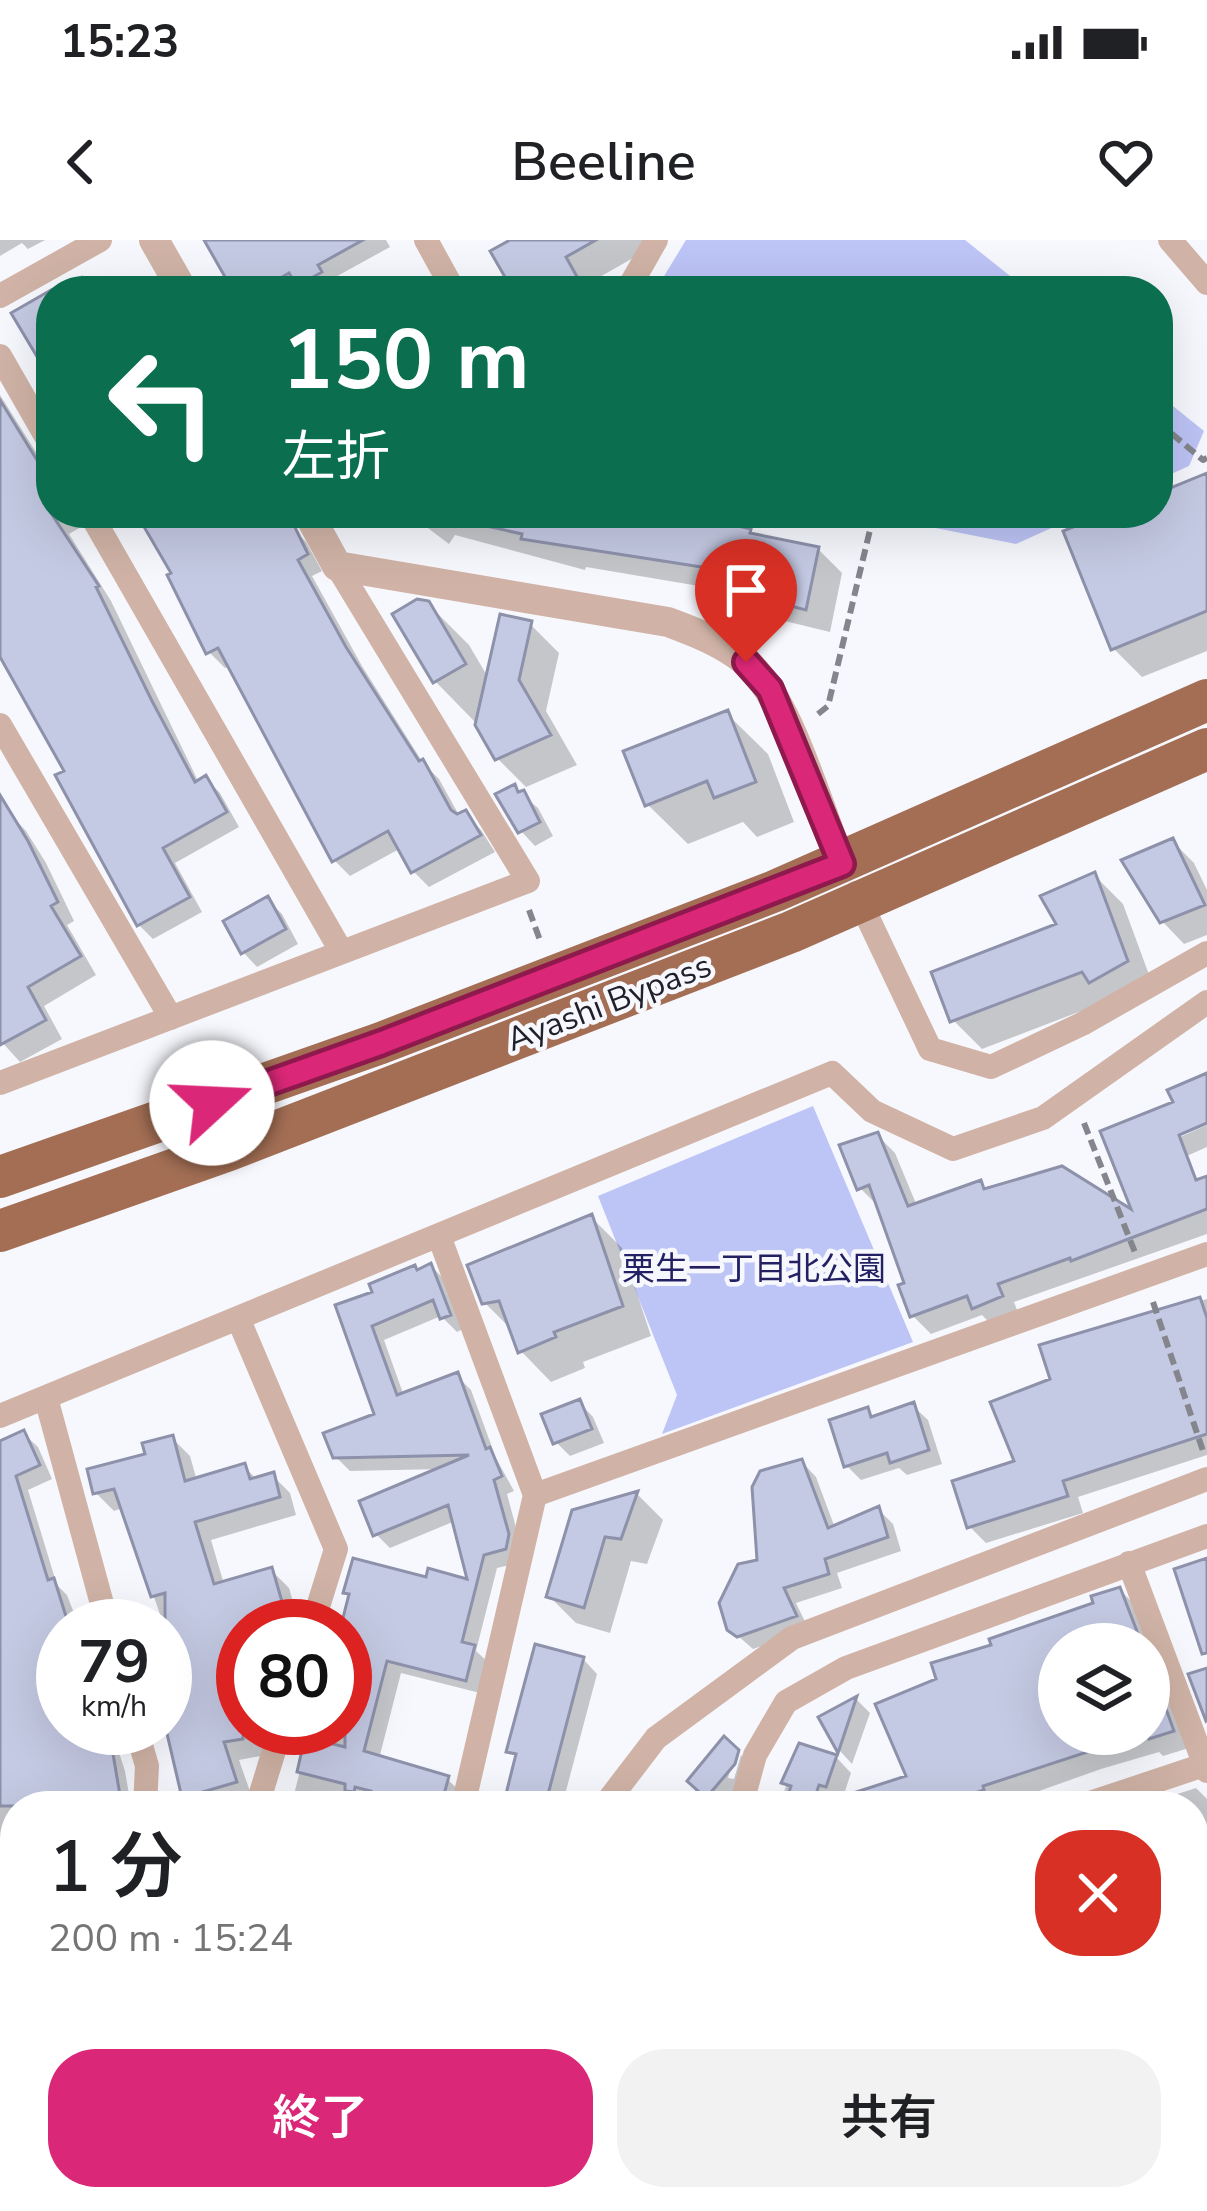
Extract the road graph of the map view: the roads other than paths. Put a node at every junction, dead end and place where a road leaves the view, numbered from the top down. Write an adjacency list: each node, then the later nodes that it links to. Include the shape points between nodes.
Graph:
1 (100, 240): 10 (street)
2 (154, 240): 6 (street)
3 (426, 240): 7 (street)
4 (656, 240): 8 (street)
5 (1170, 240): 9 (street)
6 (174, 276)
7 (446, 276)
8 (636, 276)
9 (1207, 283)
10 (0, 296)
11 (0, 356): 12 (street)
12 (36, 419)
13 (99, 528): 21 (street)
14 (316, 528): 15 (street)
15 (337, 566): 19 (street, via 668,622 710,637 770,689); 21 (street, via 528,881)
16 (1207, 700): 19 (highway, Ayashi Bypass)
17 (0, 724): 24 (street)
18 (1207, 749): 20 (highway, Ayashi Bypass)
19 (842, 864): 20 (street); 26 (highway, Ayashi Bypass, via 381,1043)
20 (860, 903): 22 (street, via 930,1049 991,1067); 27 (highway, Ayashi Bypass)
21 (341, 952): 24 (street)
22 (1207, 952)
23 (1207, 1002): 28 (street, via 1043,1118 953,1149 872,1112 832,1073)
24 (171, 1018): 25 (street)
25 (0, 1083)
26 (0, 1178)
27 (0, 1231)
28 (439, 1236): 30 (street); 34 (street)
29 (1207, 1254): 34 (street)
30 (238, 1318): 31 (street); 38 (street, via 336,1549)
31 (46, 1398): 32 (street); 37 (street)
32 (0, 1417)
33 (1207, 1479): 45 (street, via 792,1638 656,1738)
34 (535, 1495): 44 (street)
35 (1207, 1536): 36 (street)
36 (1129, 1563): 41 (street); 46 (street, via 846,1668 786,1702 755,1755)
37 (101, 1599)
38 (320, 1599)
39 (144, 1755): 42 (street)
40 (273, 1755): 43 (street)
41 (1206, 1767): 47 (street)
42 (146, 1791)
43 (262, 1791)
44 (466, 1791)
45 (615, 1791)
46 (746, 1791)
47 (1130, 1791)

